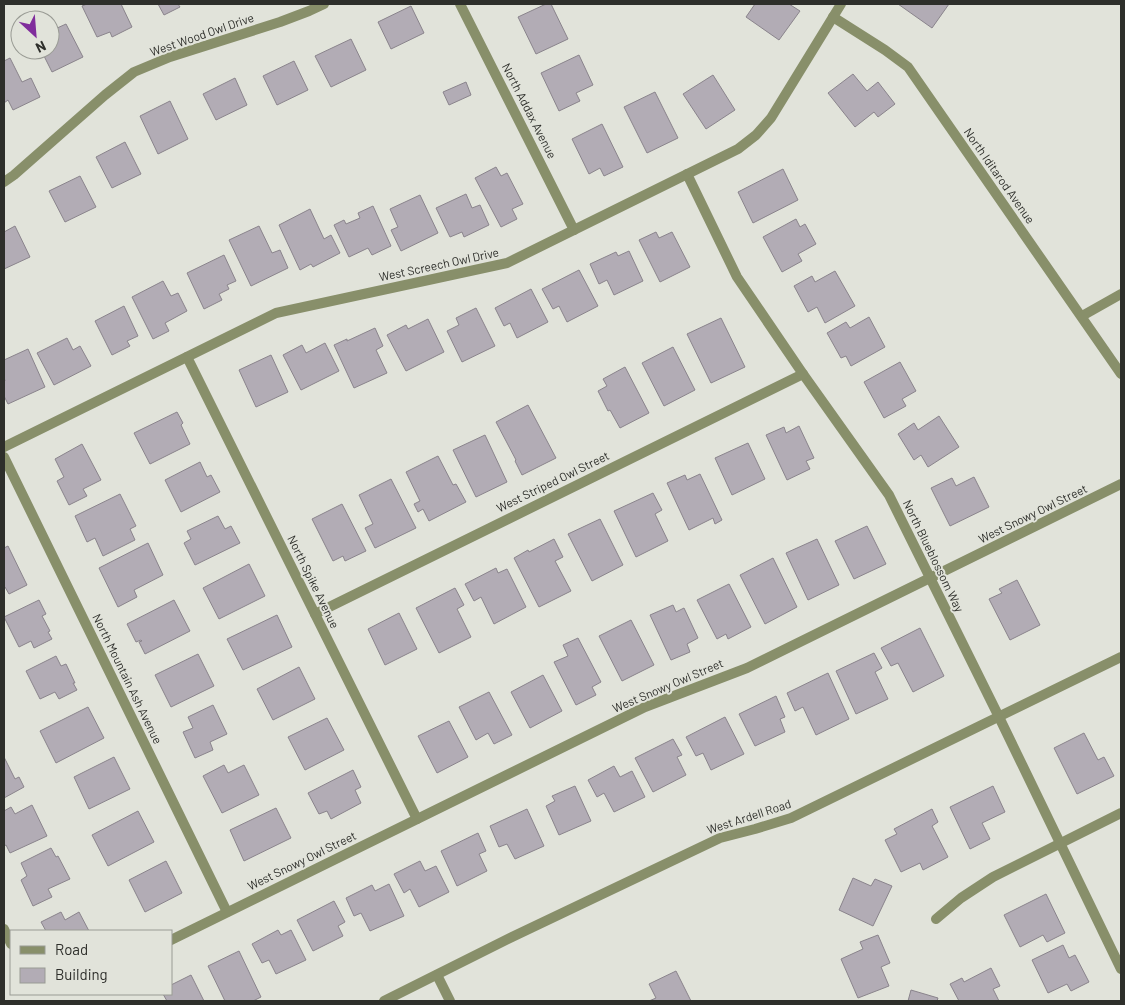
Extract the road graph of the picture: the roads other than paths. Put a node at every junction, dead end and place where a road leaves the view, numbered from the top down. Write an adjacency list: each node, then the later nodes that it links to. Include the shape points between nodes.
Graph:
1 (324, 4): 6 (street, West Wood Owl Drive, via 134,72)
2 (460, 4): 7 (street, North Addax Avenue)
3 (841, 4): 4 (street, West Screech Owl Drive)
4 (833, 18): 5 (street, West Screech Owl Drive, via 771,118 756,135 738,149); 9 (street, North Iditarod Avenue, via 908,67)
5 (687, 174): 7 (street, West Screech Owl Drive); 11 (street, North Blueblossom Way, via 737,277)
6 (4, 182)
7 (574, 230): 10 (street, West Screech Owl Drive, via 508,263 276,313)
8 (1121, 294): 9 (street)
9 (1082, 316): 12 (street, North Iditarod Avenue)
10 (187, 357): 13 (street, West Screech Owl Drive); 17 (street, North Spike Avenue)
11 (803, 374): 16 (street, North Blueblossom Way, via 889,495); 17 (street, West Striped Owl Street)
12 (1121, 374)
13 (4, 447)
14 (4, 457): 23 (street, North Mountain Ash Avenue)
15 (1121, 484): 16 (street, West Snowy Owl Street)
16 (930, 578): 19 (street, North Blueblossom Way); 21 (street, West Snowy Owl Street, via 747,668 645,707)
17 (315, 614): 21 (street, North Spike Avenue)
18 (1121, 657): 19 (street, West Ardell Road)
19 (999, 717): 22 (street, North Blueblossom Way); 29 (street, West Ardell Road, via 791,818 720,838)
20 (1121, 813): 22 (street)
21 (417, 819): 23 (street, West Snowy Owl Street)
22 (1061, 843): 24 (street, via 993,877 960,898); 28 (street, North Blueblossom Way)
23 (227, 912): 26 (street, West Snowy Owl Street)
24 (936, 919)
25 (4, 929): 27 (street)
26 (172, 940)
27 (10, 942)
28 (1121, 969)
29 (437, 975): 30 (street, West Ardell Road); 31 (street)
30 (384, 1001)
31 (450, 1001)

